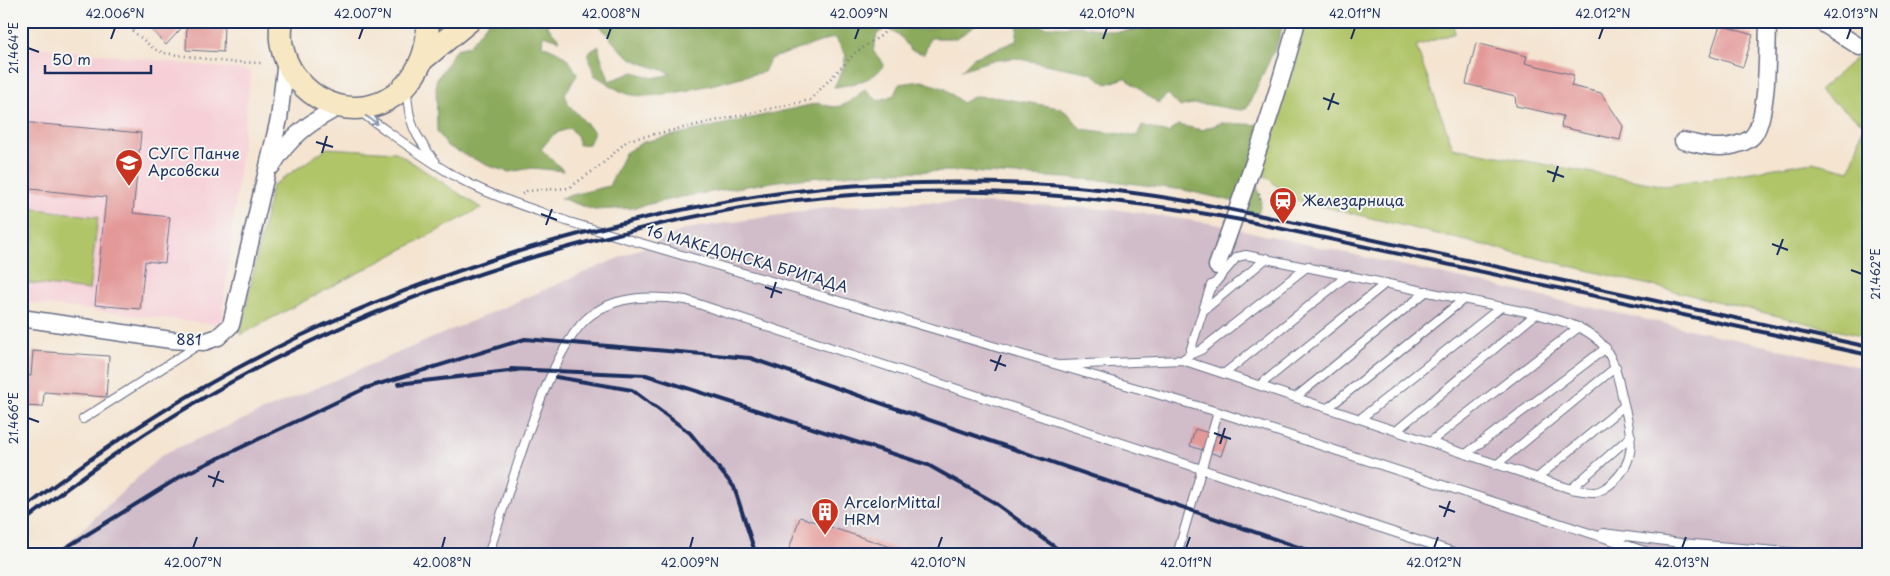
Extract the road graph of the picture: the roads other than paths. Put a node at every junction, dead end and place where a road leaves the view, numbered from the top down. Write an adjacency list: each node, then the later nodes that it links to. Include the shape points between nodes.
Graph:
1 (427, 21): 8 (street)
2 (469, 21): 8 (street)
3 (1297, 21): 16 (street, via 1253,170 1238,203)
4 (1768, 21): 12 (street, via 1764,98 1753,136 1721,147)
5 (1819, 21): 7 (street)
6 (280, 23): 9 (street)
7 (1860, 47)
8 (423, 59): 10 (street)
9 (286, 61): 11 (street, via 308,91 318,98); 14 (street, 881, via 279,120)
10 (407, 85): 11 (street, via 379,103); 13 (lane, 16 МАКЕДОНСКА БРИГАДА, via 409,118 418,140)
11 (348, 107): 13 (lane, 16 МАКЕДОНСКА БРИГАДА, one-way to 13); 14 (street, 881, via 314,119 297,132 277,156)
12 (1683, 141)
13 (438, 164): 31 (lane, 16 МАКЕДОНСКА БРИГАДА, via 461,179 510,201 569,222)
14 (266, 177): 28 (street, 881, via 231,324 218,337)
15 (1267, 258): 17 (lane); 20 (lane, via 1237,257); 24 (lane)
16 (1218, 266): 20 (lane)
17 (1308, 266): 18 (lane); 30 (lane, via 1201,350)
18 (1348, 275): 19 (lane); 33 (lane)
19 (1386, 283): 21 (lane); 34 (lane)
20 (1210, 289): 24 (lane)
21 (1427, 291): 22 (lane); 35 (lane)
22 (1464, 299): 23 (lane); 37 (lane)
23 (1501, 307): 25 (lane); 39 (lane)
24 (1203, 311): 30 (lane)
25 (1536, 314): 27 (lane); 41 (lane)
26 (21, 318): 28 (street, 881)
27 (1578, 327): 29 (lane); 43 (lane)
28 (204, 342): 40 (lane)
29 (1606, 348): 32 (lane); 44 (lane)
30 (1185, 358): 31 (lane); 33 (lane)
31 (1054, 365): 38 (lane, 16 МАКЕДОНСКА БРИГАДА)
32 (1616, 368): 36 (lane); 45 (lane)
33 (1225, 373): 34 (lane)
34 (1260, 385): 35 (lane)
35 (1296, 397): 37 (lane)
36 (1624, 406): 42 (lane); 47 (lane)
37 (1328, 408): 39 (lane)
38 (1218, 412): 46 (lane); 49 (lane, 16 МАКЕДОНСКА БРИГАДА)
39 (1360, 418): 41 (lane)
40 (83, 419)
41 (1396, 431): 43 (lane)
42 (1631, 436): 48 (lane); 48 (lane, via 1631,454 1624,472 1611,484 1596,493)
43 (1430, 442): 44 (lane)
44 (1466, 454): 45 (lane)
45 (1496, 465): 47 (lane)
46 (1203, 468): 50 (lane, via 686,300 652,296 612,302 590,315 560,353); 51 (lane); 52 (lane)
47 (1537, 478): 48 (lane)
48 (1571, 489)
49 (1591, 532): 53 (lane); 54 (lane)
50 (488, 555)
51 (1177, 555)
52 (1463, 555)
53 (1657, 555)
54 (1823, 555)

